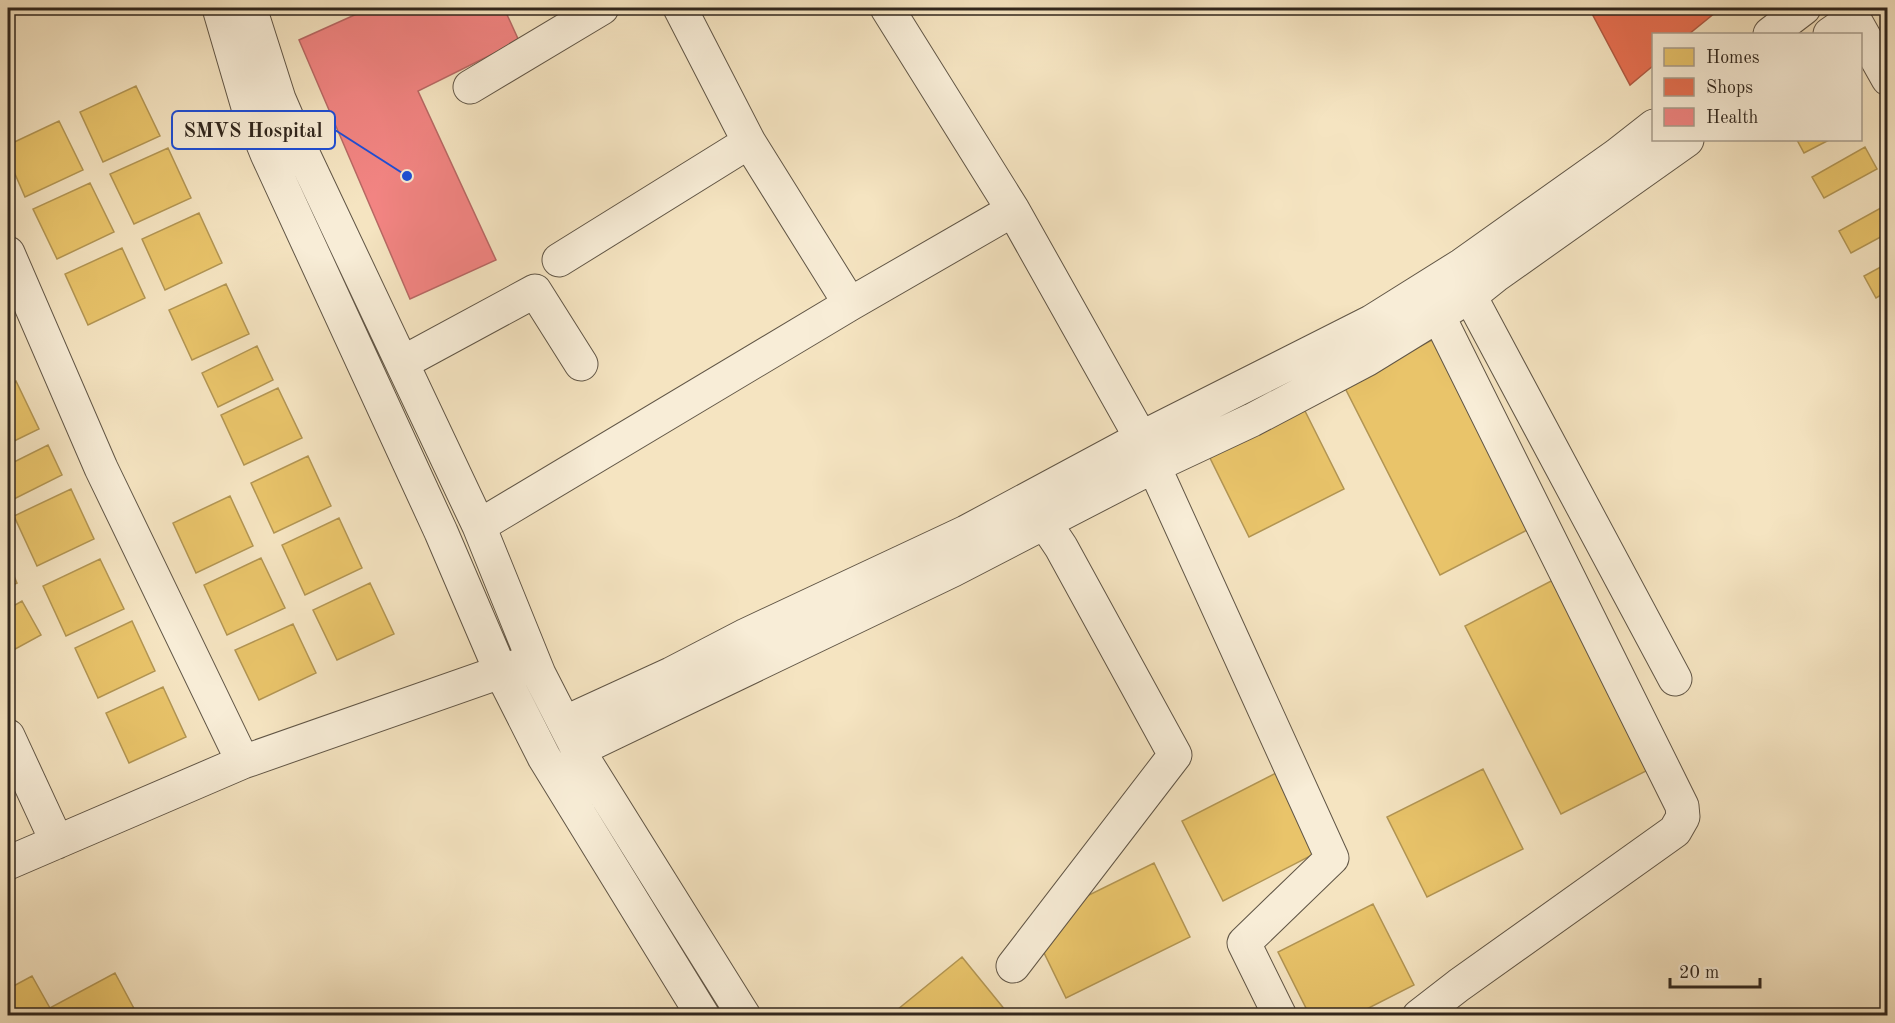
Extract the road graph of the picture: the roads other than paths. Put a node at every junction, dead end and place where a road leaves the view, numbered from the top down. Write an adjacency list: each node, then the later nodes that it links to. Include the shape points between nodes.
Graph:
1 (219, 8): 29 (street, via 248,107 267,154)
2 (250, 8): 23 (street, via 297,143)
3 (602, 8): 12 (street)
4 (680, 8): 15 (street)
5 (887, 8): 17 (street)
6 (1804, 8): 8 (street)
7 (1844, 20): 9 (street)
8 (1771, 33)
9 (1853, 33)
10 (1862, 45): 11 (street)
11 (1887, 79)
12 (470, 87)
13 (1652, 127): 16 (street)
14 (1685, 141): 16 (street)
15 (749, 142): 19 (street); 21 (street)
16 (1624, 168): 20 (street); 25 (street)
17 (1013, 210): 21 (street); 25 (street)
18 (8, 254): 33 (street, via 101,468)
19 (560, 260)
20 (1470, 296): 22 (street); 30 (street)
21 (850, 304): 27 (street)
22 (1438, 315): 25 (street, via 1366,360 1252,420); 40 (street, via 1682,806 1683,817 1675,831)
23 (402, 363): 24 (street, via 535,291); 27 (street)
24 (581, 364)
25 (1147, 452): 26 (street); 32 (street, via 756,630 672,674); 39 (street, via 1332,858 1244,943)
26 (1045, 523): 32 (street, via 693,694); 36 (street, via 1175,755)
27 (479, 526): 28 (street)
28 (533, 660): 29 (street); 32 (street)
29 (501, 672): 33 (street); 37 (street, via 544,757)
30 (1675, 679)
31 (8, 736): 34 (street)
32 (571, 737): 38 (street)
33 (243, 762): 34 (street)
34 (57, 842): 35 (street)
35 (8, 863)
36 (1013, 966)
37 (704, 1016)
38 (744, 1016)
39 (1280, 1016)
40 (1419, 1016)

